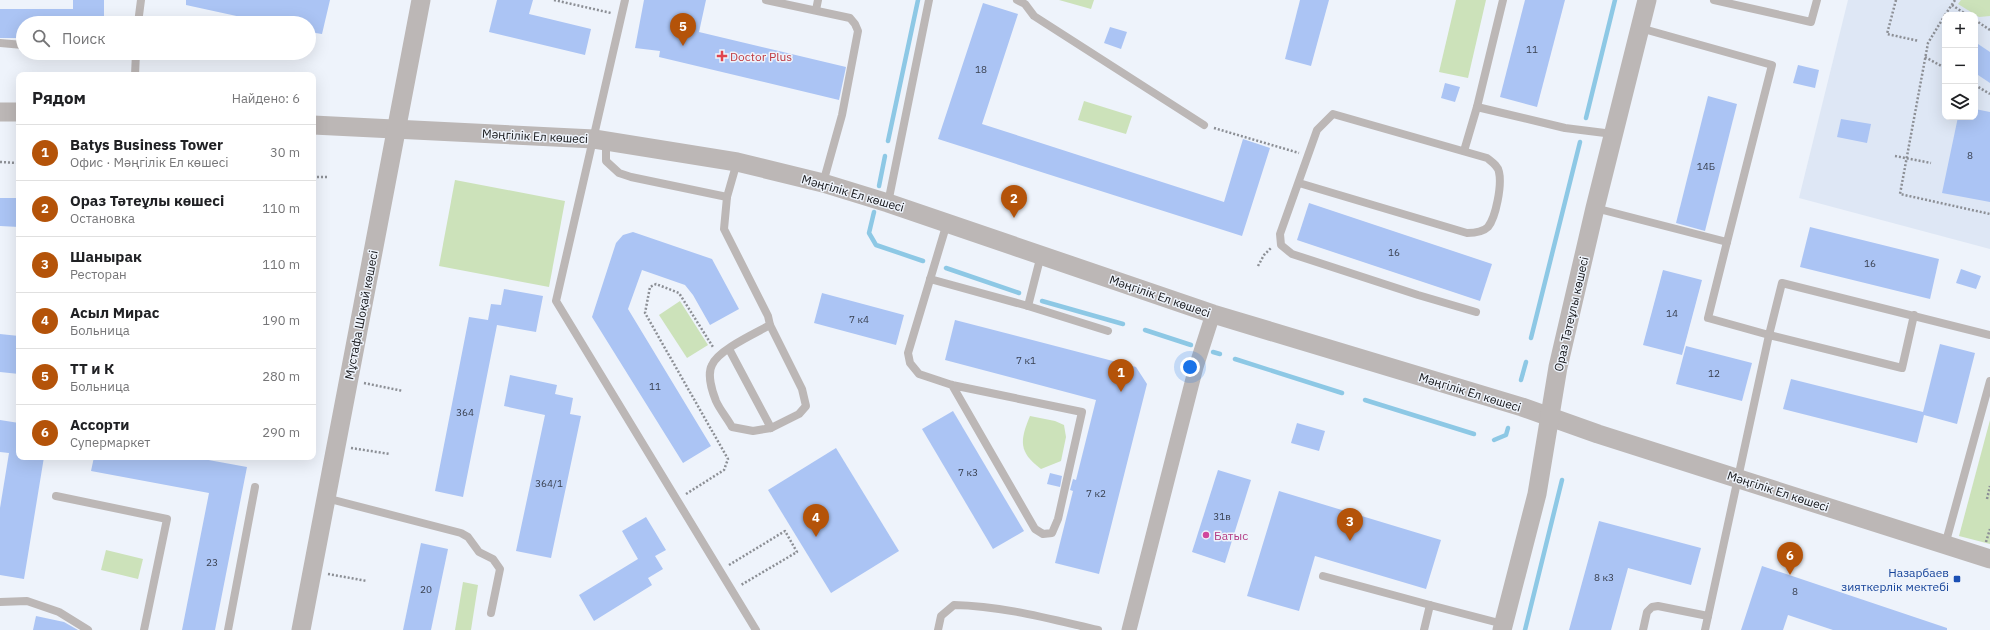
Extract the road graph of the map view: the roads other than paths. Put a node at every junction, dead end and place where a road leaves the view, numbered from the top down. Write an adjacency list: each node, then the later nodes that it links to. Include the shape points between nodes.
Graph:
1 (141, 0): 13 (lane)
2 (421, 0): 24 (street, Мұстафа Шоқай көшесі)
3 (625, 0): 26 (lane)
4 (766, 0): 12 (lane)
5 (818, 0): 12 (lane)
6 (929, 0): 32 (lane)
7 (1017, 0): 23 (lane, via 1025,4 1034,16)
8 (1503, 0): 19 (lane)
9 (1647, 0): 14 (street, Ораз Тәтеұлы көшесі)
10 (1714, 0): 11 (lane, via 1811,22)
11 (1816, 0)
12 (816, 10): 29 (lane, via 850,18 858,31 842,115)
13 (139, 16)
14 (1640, 28): 25 (street, Ораз Тәтеұлы көшесі); 35 (lane, via 1772,65)
15 (0, 43): 16 (lane)
16 (16, 44)
17 (135, 60): 18 (lane)
18 (134, 72)
19 (1477, 107): 25 (lane, via 1565,128); 27 (lane)
20 (0, 112): 21 (street)
21 (16, 112)
22 (316, 125): 24 (street, Мәңгілік Ел көшесі)
23 (1204, 125)
24 (396, 129): 26 (street, Мәңгілік Ел көшесі); 54 (street, Мұстафа Шоқай көшесі)
25 (1613, 134): 33 (street, Ораз Тәтеұлы көшесі)
26 (600, 140): 28 (street, Мәңгілік Ел көшесі); 31 (lane, via 606,161 619,173); 67 (lane, via 556,301)
27 (1464, 150): 30 (lane, via 1333,114 1317,130); 30 (lane, via 1488,158 1499,172 1499,193 1493,217 1487,228 1478,232 1467,234)
28 (737, 162): 29 (street, Мәңгілік Ел көшесі); 31 (lane)
29 (823, 183): 32 (street, Мәңгілік Ел көшесі)
30 (1299, 184): 39 (lane, via 1280,234 1281,245 1292,254)
31 (727, 197): 42 (lane, via 724,229 768,316)
32 (888, 203): 34 (street, Мәңгілік Ел көшесі)
33 (1595, 208): 35 (lane); 49 (street, Ораз Тәтеұлы көшесі)
34 (947, 223): 36 (street, Мәңгілік Ел көшесі); 37 (lane)
35 (1727, 242): 44 (lane, via 1708,318)
36 (1040, 255): 38 (lane); 40 (street, Мәңгілік Ел көшесі)
37 (930, 279): 38 (lane); 48 (lane, via 908,353 910,364 919,374)
38 (1028, 306): 43 (lane)
39 (1476, 312)
40 (1213, 314): 49 (street, Мәңгілік Ел көшесі); 70 (street, via 1196,367)
41 (1914, 315): 44 (lane, via 1782,283); 44 (lane, via 1902,368); 45 (lane)
42 (770, 325): 46 (lane); 50 (lane, via 802,389 806,406 799,414)
43 (1108, 331)
44 (1769, 335): 51 (lane)
45 (1990, 335)
46 (730, 349): 50 (lane); 50 (lane, via 712,364 710,377 716,401 732,427 753,431)
47 (1990, 381): 55 (lane)
48 (952, 385): 48 (lane, via 1082,412 1058,519 1052,533 1043,534 1035,529)
49 (1549, 416): 51 (street, Мәңгілік Ел көшесі); 62 (street, Ораз Тәтеұлы көшесі, via 1537,494)
50 (771, 428)
51 (1739, 479): 55 (street, Мәңгілік Ел көшесі); 61 (lane)
52 (255, 487): 65 (lane)
53 (56, 496): 64 (lane, via 167,519)
54 (326, 498): 60 (lane, via 461,533 468,537 479,552 493,559 500,569); 66 (street, Мұстафа Шоқай көшесі)
55 (1945, 545): 56 (street, Мәңгілік Ел көшесі)
56 (1988, 551)
57 (1323, 576): 59 (lane)
58 (0, 602): 63 (lane, via 27,601 59,612)
59 (1430, 605): 62 (lane); 71 (lane)
60 (491, 613)
61 (1708, 616): 72 (lane, via 1652,607 1647,612); 73 (lane)
62 (1503, 627)
63 (88, 630)
64 (144, 630)
65 (228, 630)
66 (301, 630)
67 (756, 630)
68 (938, 630): 69 (lane, via 941,616 954,605 982,606 1029,614)
69 (1098, 630)
70 (1129, 630)
71 (1424, 630)
72 (1643, 630)
73 (1704, 630)

